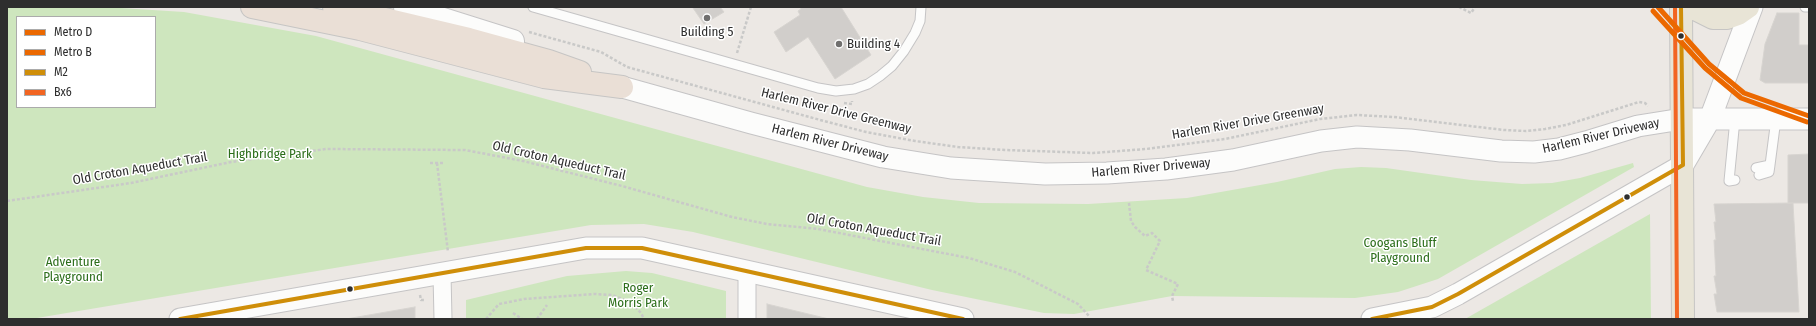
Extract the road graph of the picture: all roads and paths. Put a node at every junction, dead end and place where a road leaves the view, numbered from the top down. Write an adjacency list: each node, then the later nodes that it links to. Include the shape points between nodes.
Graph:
1 (252, 7): 17 (highway, via 360,29 544,77)
2 (334, 7): 17 (highway, via 549,61)
3 (405, 7): 17 (main road, via 553,54)
4 (533, 7): 16 (lane)
5 (751, 7): 16 (path)
6 (921, 7): 16 (lane, via 918,26 898,59 874,81 854,89 828,90)
7 (1459, 7): 8 (path, via 1471,13)
8 (1475, 7)
9 (1681, 7): 18 (main road)
10 (1691, 7): 11 (main road, via 1713,18 1728,18)
11 (1748, 7)
12 (1752, 7): 19 (street)
13 (1805, 7): 14 (lane)
14 (1809, 7)
15 (601, 52): 23 (path, Harlem River Drive Greenway, via 627,66 866,132 938,144 1019,151 1093,153 1152,148 1225,139 1320,118 1358,115 1504,130 1535,130 1566,125 1642,102 1648,106)
16 (734, 64)
17 (622, 87): 23 (street, Harlem River Driveway, via 883,157 951,168 1023,173 1090,174 1166,169 1233,160 1321,141 1357,137 1534,152 1574,145)
18 (1682, 119): 19 (street, Harlem River Driveway); 23 (street, Harlem River Driveway); 27 (main road)
19 (1710, 119): 20 (street, Harlem River Driveway); 27 (street)
20 (1735, 119): 21 (street, Harlem River Driveway); 29 (lane)
21 (1776, 119): 22 (street, Harlem River Driveway); 28 (lane, via 1770,165)
22 (1809, 119)
23 (1656, 122)
24 (430, 162): 25 (path)
25 (438, 163): 26 (path); 32 (path)
26 (444, 163)
27 (1683, 165): 51 (street, via 1432,307); 52 (main road)
28 (1758, 171)
29 (1733, 176)
30 (7, 200): 42 (path, Old Croton Aqueduct Trail, via 131,183 231,162 326,149 465,150 523,161 732,217 768,224 818,228 968,258 1015,272 1078,304)
31 (1129, 203): 37 (path, via 1131,221 1135,227 1145,236 1152,233 1160,241 1146,270 1178,284 1172,296)
32 (448, 252)
33 (747, 270): 34 (street, via 642,248 586,248); 41 (street); 49 (street)
34 (442, 274): 40 (street); 44 (street)
35 (420, 295): 36 (path, via 421,300)
36 (425, 300)
37 (1173, 301)
38 (547, 305): 47 (path)
39 (513, 313): 46 (path)
40 (228, 315): 43 (street)
41 (937, 316): 50 (street)
42 (1088, 316)
43 (180, 319)
44 (442, 319)
45 (486, 319): 48 (path, via 499,304 524,299 595,294 612,295 630,302)
46 (522, 319)
47 (537, 319)
48 (644, 319)
49 (747, 319)
50 (963, 319)
51 (1372, 319)
52 (1683, 319)

